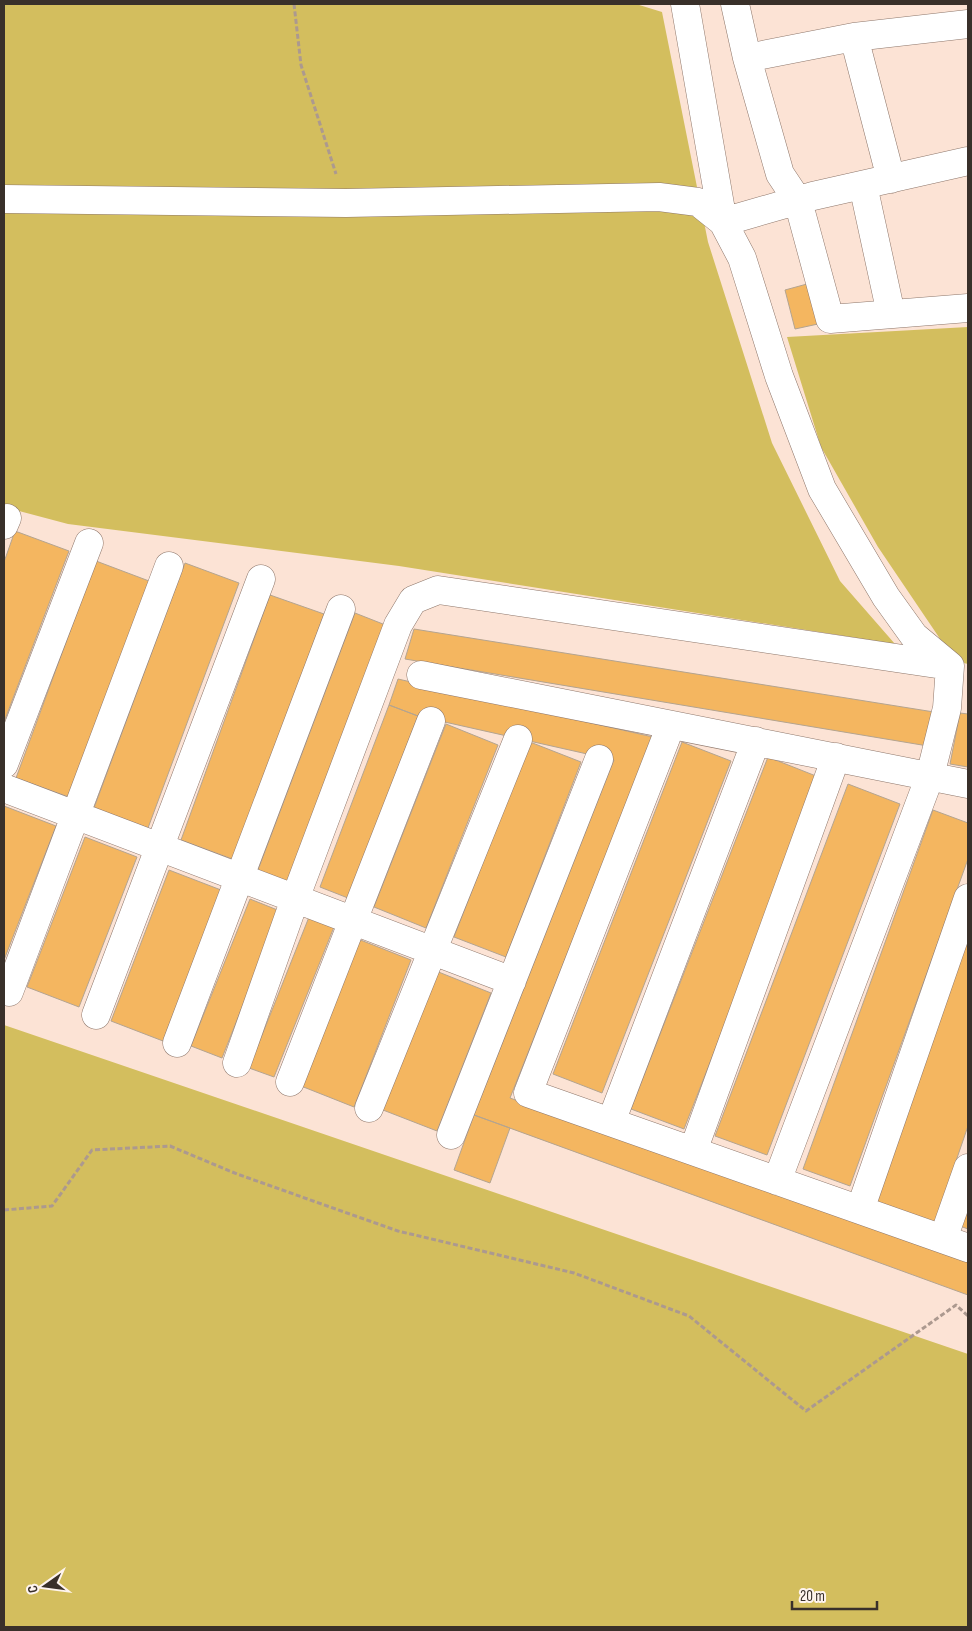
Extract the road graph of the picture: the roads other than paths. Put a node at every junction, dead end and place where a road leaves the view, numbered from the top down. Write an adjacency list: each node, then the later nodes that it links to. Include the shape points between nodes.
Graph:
1 (685, 4): 11 (street)
2 (735, 4): 5 (street)
3 (968, 24): 4 (street)
4 (854, 38): 5 (street); 7 (street)
5 (747, 58): 10 (street, via 780,174)
6 (968, 162): 7 (street)
7 (890, 179): 8 (street)
8 (863, 185): 10 (street); 13 (street)
9 (4, 199): 11 (street, via 346,204 659,197 698,202)
10 (798, 201): 11 (street); 13 (street, via 830,319)
11 (723, 222): 18 (street, via 742,258 779,376 822,489 886,597 914,636)
12 (968, 308): 13 (street)
13 (890, 314)
14 (89, 543): 26 (street)
15 (169, 566): 30 (street)
16 (261, 579): 31 (street)
17 (341, 609): 32 (street)
18 (959, 669): 27 (street); 33 (street, via 438,590 413,600 398,625)
19 (421, 675): 21 (street)
20 (431, 721): 35 (street)
21 (671, 725): 23 (street); 44 (street, via 528,1093)
22 (518, 739): 36 (street)
23 (756, 741): 24 (street); 44 (street)
24 (836, 757): 27 (street); 46 (street)
25 (599, 759): 37 (street)
26 (4, 764)
27 (930, 776): 28 (street); 48 (street)
28 (968, 784)
29 (4, 788): 30 (street)
30 (76, 815): 31 (street); 38 (street)
31 (160, 847): 32 (street); 39 (street)
32 (240, 878): 33 (street); 40 (street)
33 (295, 898): 35 (street); 41 (street)
34 (968, 898): 49 (street)
35 (353, 920): 36 (street); 42 (street)
36 (432, 950): 37 (street); 43 (street)
37 (512, 980): 45 (street)
38 (9, 992)
39 (96, 1015)
40 (177, 1043)
41 (237, 1063)
42 (290, 1082)
43 (369, 1108)
44 (611, 1122): 46 (street)
45 (451, 1135)
46 (693, 1151): 48 (street)
47 (968, 1168): 50 (street)
48 (777, 1180): 49 (street)
49 (860, 1210): 50 (street)
50 (956, 1243)

